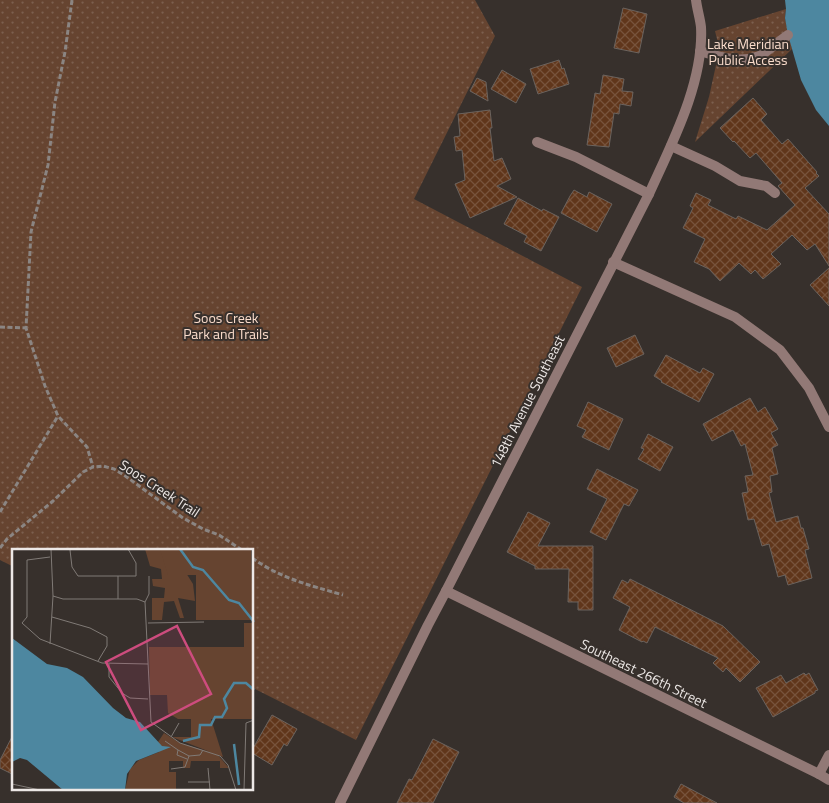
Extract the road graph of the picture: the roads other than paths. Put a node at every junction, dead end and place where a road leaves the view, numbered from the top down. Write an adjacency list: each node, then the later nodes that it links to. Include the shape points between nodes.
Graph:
1 (696, 0): 3 (street, 148th Avenue Southeast, via 701,26)
2 (788, 35): 3 (street, via 750,60)
3 (700, 51): 5 (street, 148th Avenue Southeast, via 690,97)
4 (536, 142): 7 (street, via 576,157)
5 (671, 146): 6 (street, via 740,181 766,186); 7 (street, 148th Avenue Southeast)
6 (775, 193)
7 (648, 194): 8 (street, 148th Avenue Southeast)
8 (613, 262): 9 (street, via 735,317 780,350 809,388); 10 (street, 148th Avenue Southeast)
9 (829, 427)
10 (446, 591): 12 (street, Southeast 266th Street); 14 (street, 148th Avenue Southeast)
11 (829, 755): 12 (street)
12 (819, 774): 13 (street, Southeast 266th Street)
13 (829, 780)
14 (340, 803)

